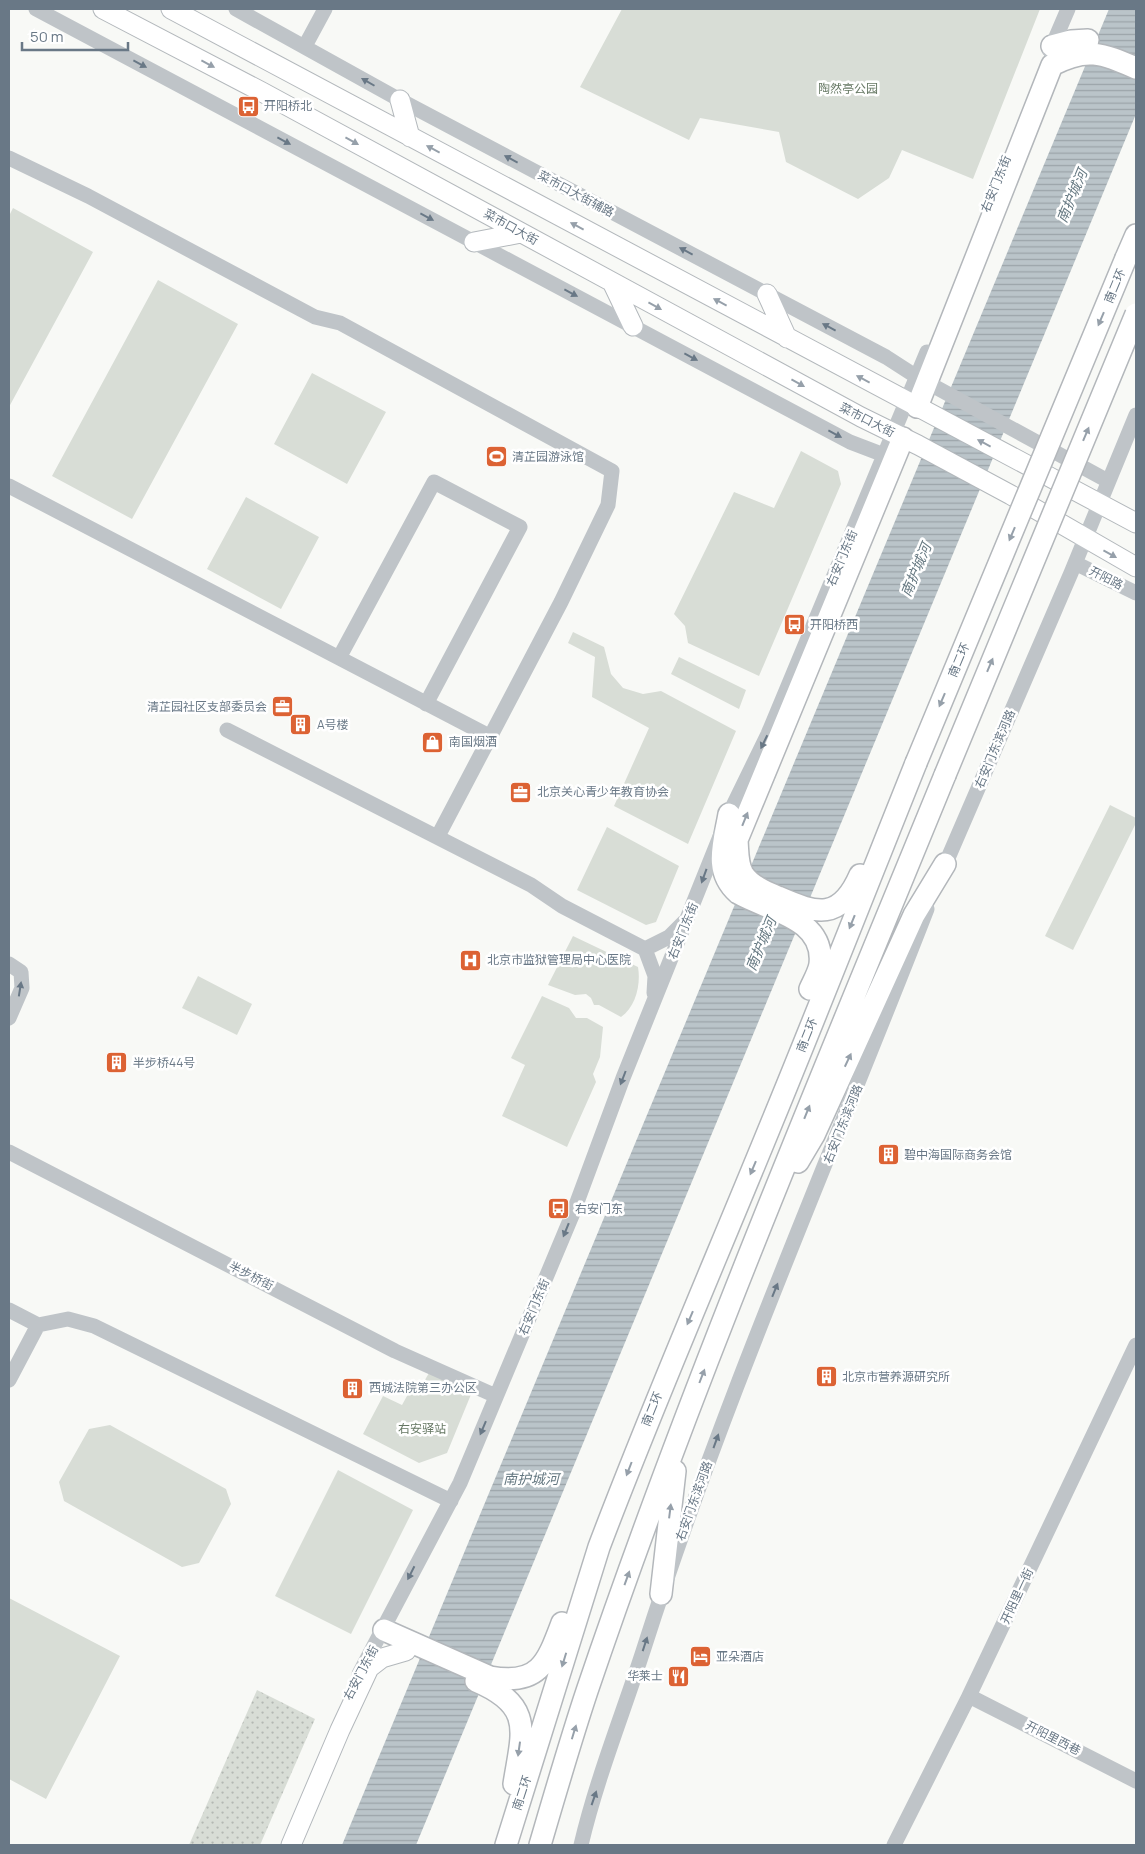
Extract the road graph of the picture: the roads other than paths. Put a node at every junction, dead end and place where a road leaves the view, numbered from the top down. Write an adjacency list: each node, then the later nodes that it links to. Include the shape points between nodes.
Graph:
1 (36, 9): 17 (street, one-way to 17)
2 (103, 9): 15 (main road, 菜市口大街, one-way to 15)
3 (171, 9): 13 (main road)
4 (236, 9): 7 (street, 菜市口大街辅路)
5 (325, 9): 7 (street)
6 (1068, 9): 8 (street, 右安门东街)
7 (305, 46): 12 (street, 菜市口大街辅路, one-way to 7)
8 (1052, 46): 9 (highway); 23 (street, 右安门东街)
9 (1079, 47): 10 (highway, via 1107,44); 11 (highway); 23 (highway, via 1052,65)
10 (1136, 56)
11 (1136, 68)
12 (400, 100): 13 (main road); 19 (street, 菜市口大街辅路, one-way to 12)
13 (410, 137): 22 (main road, one-way to 13)
14 (9, 158): 40 (street, via 88,196 315,317 340,323 612,471 608,505 561,602)
15 (521, 233): 17 (main road); 18 (main road, 菜市口大街)
16 (1136, 235): 41 (highway, 南二环, one-way to 41, bridge)
17 (474, 242): 21 (street, one-way to 21)
18 (612, 282): 21 (main road); 26 (main road, 菜市口大街, one-way to 26)
19 (767, 294): 22 (main road); 23 (street, 菜市口大街辅路, one-way to 19, via 886,356)
20 (1136, 314): 52 (highway, one-way to 20, bridge)
21 (633, 326): 27 (street, one-way to 27, via 850,442)
22 (787, 338): 24 (main road, one-way to 22)
23 (929, 383): 24 (highway); 28 (street, 菜市口大街辅路)
24 (918, 408): 26 (street, 右安门东街); 31 (main road, one-way to 24)
25 (1136, 415): 28 (street, 右安门东滨河路)
26 (905, 439): 27 (street, 右安门东街); 30 (main road, 菜市口大街); 41 (highway, one-way to 26, via 890,805 851,892 843,902 809,911 760,890 744,876 739,866 738,840 742,827)
27 (884, 455): 42 (street, 右安门东街, one-way to 42, via 768,734)
28 (1108, 481): 31 (street, 右安门东滨河路)
29 (9, 486): 37 (street)
30 (1010, 495): 33 (main road, 开阳路)
31 (1100, 502): 32 (main road); 33 (street, 右安门东滨河路)
32 (1136, 523)
33 (1085, 539): 34 (street, 右安门东滨河路); 35 (main road, 开阳路, one-way to 35)
34 (1075, 563): 36 (street, 开阳路); 44 (street, 右安门东滨河路)
35 (1136, 567)
36 (1136, 594)
37 (339, 658): 38 (street); 38 (street, via 434,482 520,527)
38 (426, 704): 40 (street)
39 (227, 730): 43 (street)
40 (489, 736): 43 (street)
41 (916, 763): 50 (highway, 南二环, one-way to 50)
42 (729, 814): 45 (street, 右安门东街, one-way to 45); 50 (highway, via 721,864 731,887 747,898 803,923 812,931 819,948 820,965 782,1059)
43 (438, 836): 46 (street)
44 (945, 864): 52 (highway, one-way to 44, via 814,1135 914,915); 61 (street, 右安门东滨河路, one-way to 44, via 724,1417 868,1064)
45 (690, 916): 46 (street, via 669,937); 49 (street, 右安门东街)
46 (645, 949): 49 (street, via 652,965 655,988)
47 (9, 964): 48 (street, one-way to 47, via 22,988 21,972)
48 (9, 1018)
49 (642, 1032): 57 (street, 右安门东街, one-way to 57, via 573,1213)
50 (772, 1123): 60 (highway, 南二环, one-way to 60, via 653,1405)
51 (9, 1152): 57 (street, 半步桥街, via 394,1351)
52 (760, 1226): 58 (highway, one-way to 52)
53 (9, 1310): 54 (street)
54 (38, 1325): 56 (street); 59 (street, via 68,1319 94,1326)
55 (1136, 1345): 65 (street, 开阳里一街)
56 (9, 1380)
57 (496, 1396): 59 (street, 右安门东街, one-way to 59)
58 (680, 1431): 61 (highway, one-way to 58); 71 (highway, one-way to 58, via 586,1693)
59 (451, 1502): 62 (street, 右安门东街, one-way to 62, via 417,1561)
60 (599, 1547): 64 (highway, via 577,1579 553,1648 543,1666); 67 (highway, 南二环, one-way to 67)
61 (661, 1594): 72 (street, 右安门东滨河路, one-way to 61, via 590,1808)
62 (381, 1635): 63 (highway); 68 (street, 右安门东街, via 356,1680)
63 (410, 1649): 64 (highway, via 490,1676); 69 (main road, via 382,1658 369,1668)
64 (501, 1686): 67 (highway, one-way to 67, via 522,1725 514,1786)
65 (970, 1696): 66 (street, 开阳里西巷); 73 (street, 开阳里一街)
66 (1136, 1781)
67 (517, 1810): 70 (highway, 南二环)
68 (283, 1845)
69 (291, 1845)
70 (506, 1845)
71 (540, 1845)
72 (581, 1845)
73 (894, 1845)

